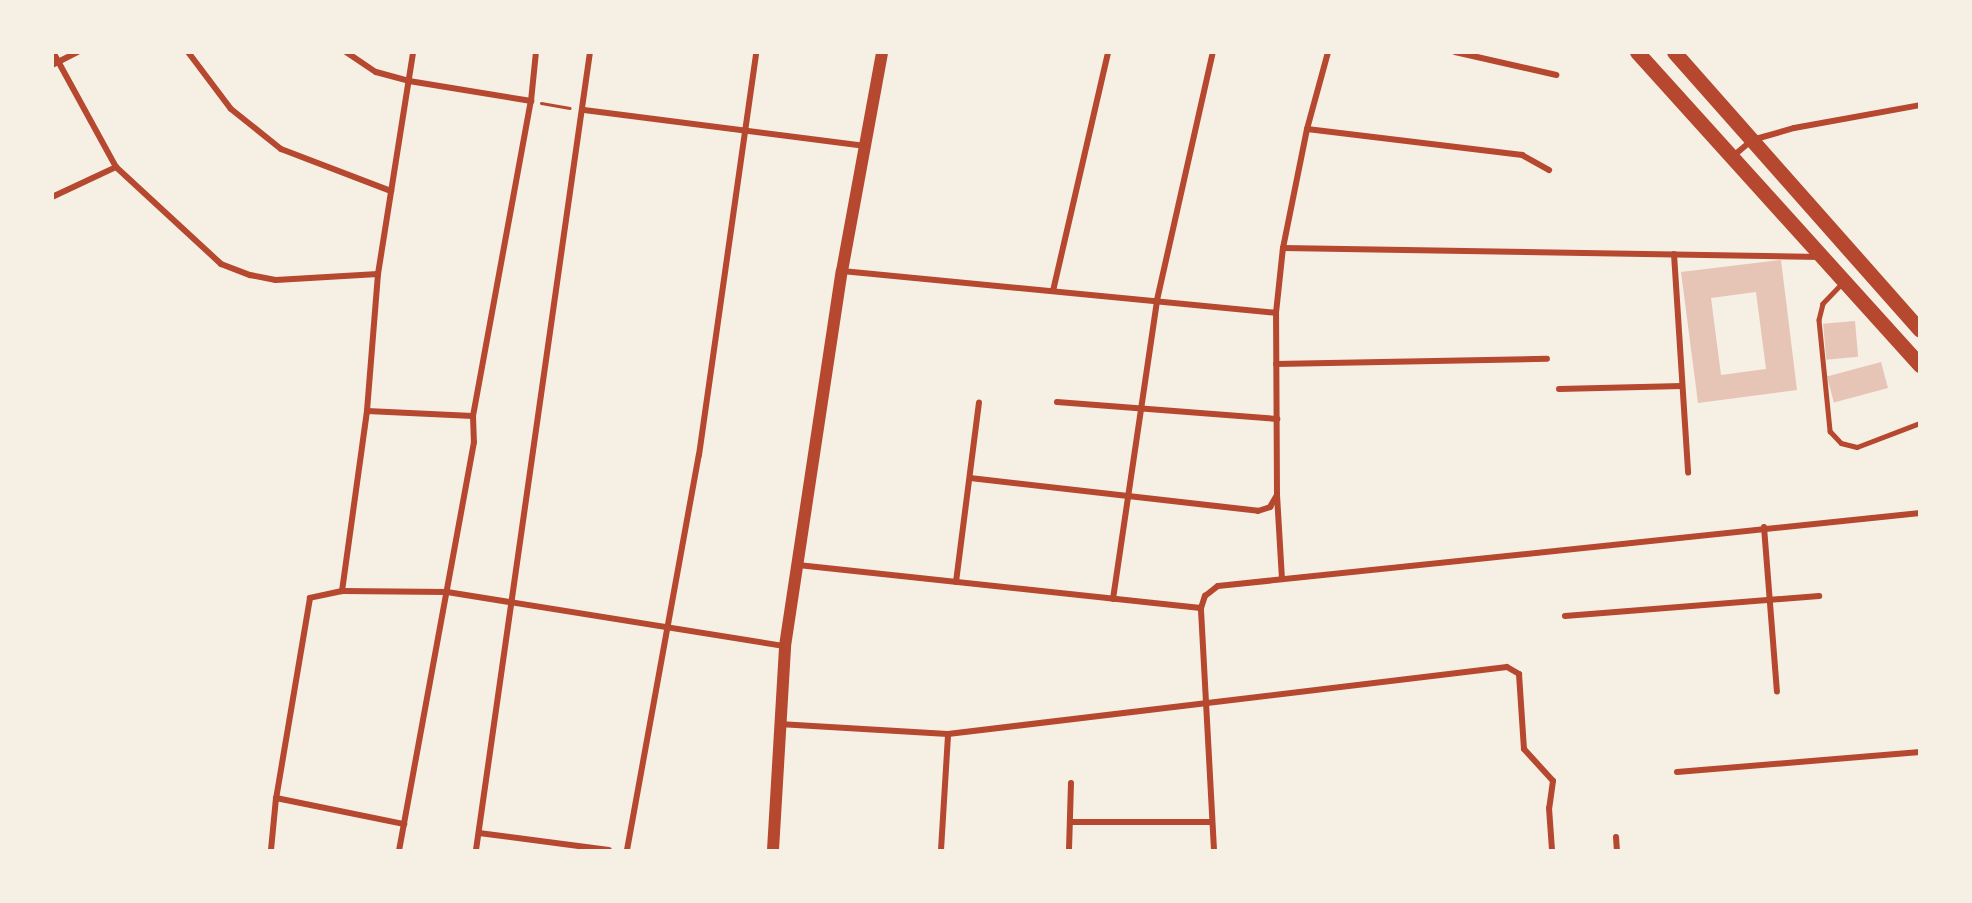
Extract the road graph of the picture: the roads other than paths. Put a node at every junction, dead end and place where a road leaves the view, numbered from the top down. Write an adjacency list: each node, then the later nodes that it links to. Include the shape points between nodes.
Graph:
1 (53, 52): 16 (street)
2 (78, 52): 16 (street)
3 (188, 52): 29 (street, via 231,109 281,149)
4 (346, 52): 18 (street, via 376,72)
5 (413, 52): 18 (street)
6 (536, 52): 19 (street)
7 (590, 52): 21 (street)
8 (756, 52): 23 (street)
9 (882, 52): 25 (main road)
10 (1108, 52): 37 (street)
11 (1213, 52): 38 (street)
12 (1328, 52): 22 (street)
13 (1455, 52): 17 (street)
14 (1637, 52): 26 (main road)
15 (1674, 52): 24 (main road)
16 (56, 64): 27 (street)
17 (1556, 75)
18 (409, 81): 19 (street); 29 (street)
19 (532, 101): 50 (street)
20 (1920, 105): 24 (street, via 1794,128)
21 (582, 110): 23 (street); 67 (street)
22 (1307, 129): 28 (street, via 1522,155); 31 (street)
23 (747, 134): 25 (street); 70 (street, via 699,454)
24 (1752, 141): 26 (street); 40 (main road)
25 (864, 146): 34 (main road)
26 (1732, 158): 33 (main road)
27 (117, 166): 30 (street); 35 (street, via 221,264 276,280)
28 (1549, 170)
29 (391, 191): 35 (street)
30 (52, 197)
31 (1283, 248): 32 (street); 39 (street)
32 (1674, 254): 33 (street); 44 (street)
33 (1822, 257): 36 (main road)
34 (842, 271): 37 (street); 59 (main road)
35 (378, 274): 49 (street)
36 (1844, 282): 43 (main road); 52 (lane, via 1823,304 1819,320 1830,431 1841,443 1857,447)
37 (1053, 291): 38 (street)
38 (1157, 300): 39 (street); 48 (street)
39 (1276, 313): 42 (street)
40 (1920, 330)
41 (1547, 359): 42 (street)
42 (1276, 364): 51 (street)
43 (1920, 365)
44 (1682, 386): 45 (street); 53 (street)
45 (1559, 389)
46 (979, 402): 54 (street)
47 (1057, 402): 48 (street)
48 (1141, 410): 51 (street); 56 (street)
49 (367, 411): 50 (street); 62 (street)
50 (473, 416): 63 (street, via 474,442)
51 (1277, 419): 55 (street)
52 (1920, 423)
53 (1688, 473)
54 (969, 478): 56 (street); 61 (street)
55 (1277, 495): 56 (street, via 1270,507 1258,511); 60 (street)
56 (1129, 496): 65 (street)
57 (1920, 513): 58 (street)
58 (1764, 526): 60 (street); 66 (street)
59 (798, 565): 61 (street); 71 (main road)
60 (1282, 579): 68 (street, via 1218,586 1205,596)
61 (956, 582): 65 (street)
62 (342, 591): 63 (street); 79 (street, via 310,598)
63 (447, 592): 67 (street); 82 (street)
64 (1819, 596): 66 (street)
65 (1113, 598): 68 (street)
66 (1770, 600): 69 (street); 72 (street)
67 (512, 603): 70 (street); 83 (street)
68 (1201, 608): 73 (street)
69 (1565, 616)
70 (668, 627): 71 (street); 89 (street)
71 (785, 646): 74 (main road)
72 (1777, 691)
73 (1208, 700): 75 (street); 81 (street); 94 (street, via 1515,669 1519,674 1524,749 1553,781 1549,808)
74 (777, 724): 75 (street); 90 (main road)
75 (948, 734): 91 (street)
76 (1920, 752): 77 (street)
77 (1677, 772)
78 (1071, 783): 80 (street)
79 (276, 798): 82 (street); 85 (street)
80 (1070, 822): 81 (street); 92 (street)
81 (1212, 822): 93 (street)
82 (404, 824): 86 (street)
83 (479, 833): 87 (street); 88 (street)
84 (1616, 837): 95 (street)
85 (271, 850)
86 (399, 850)
87 (477, 850)
88 (609, 850)
89 (627, 850)
90 (773, 850)
91 (941, 850)
92 (1070, 850)
93 (1214, 850)
94 (1552, 850)
95 (1617, 850)

